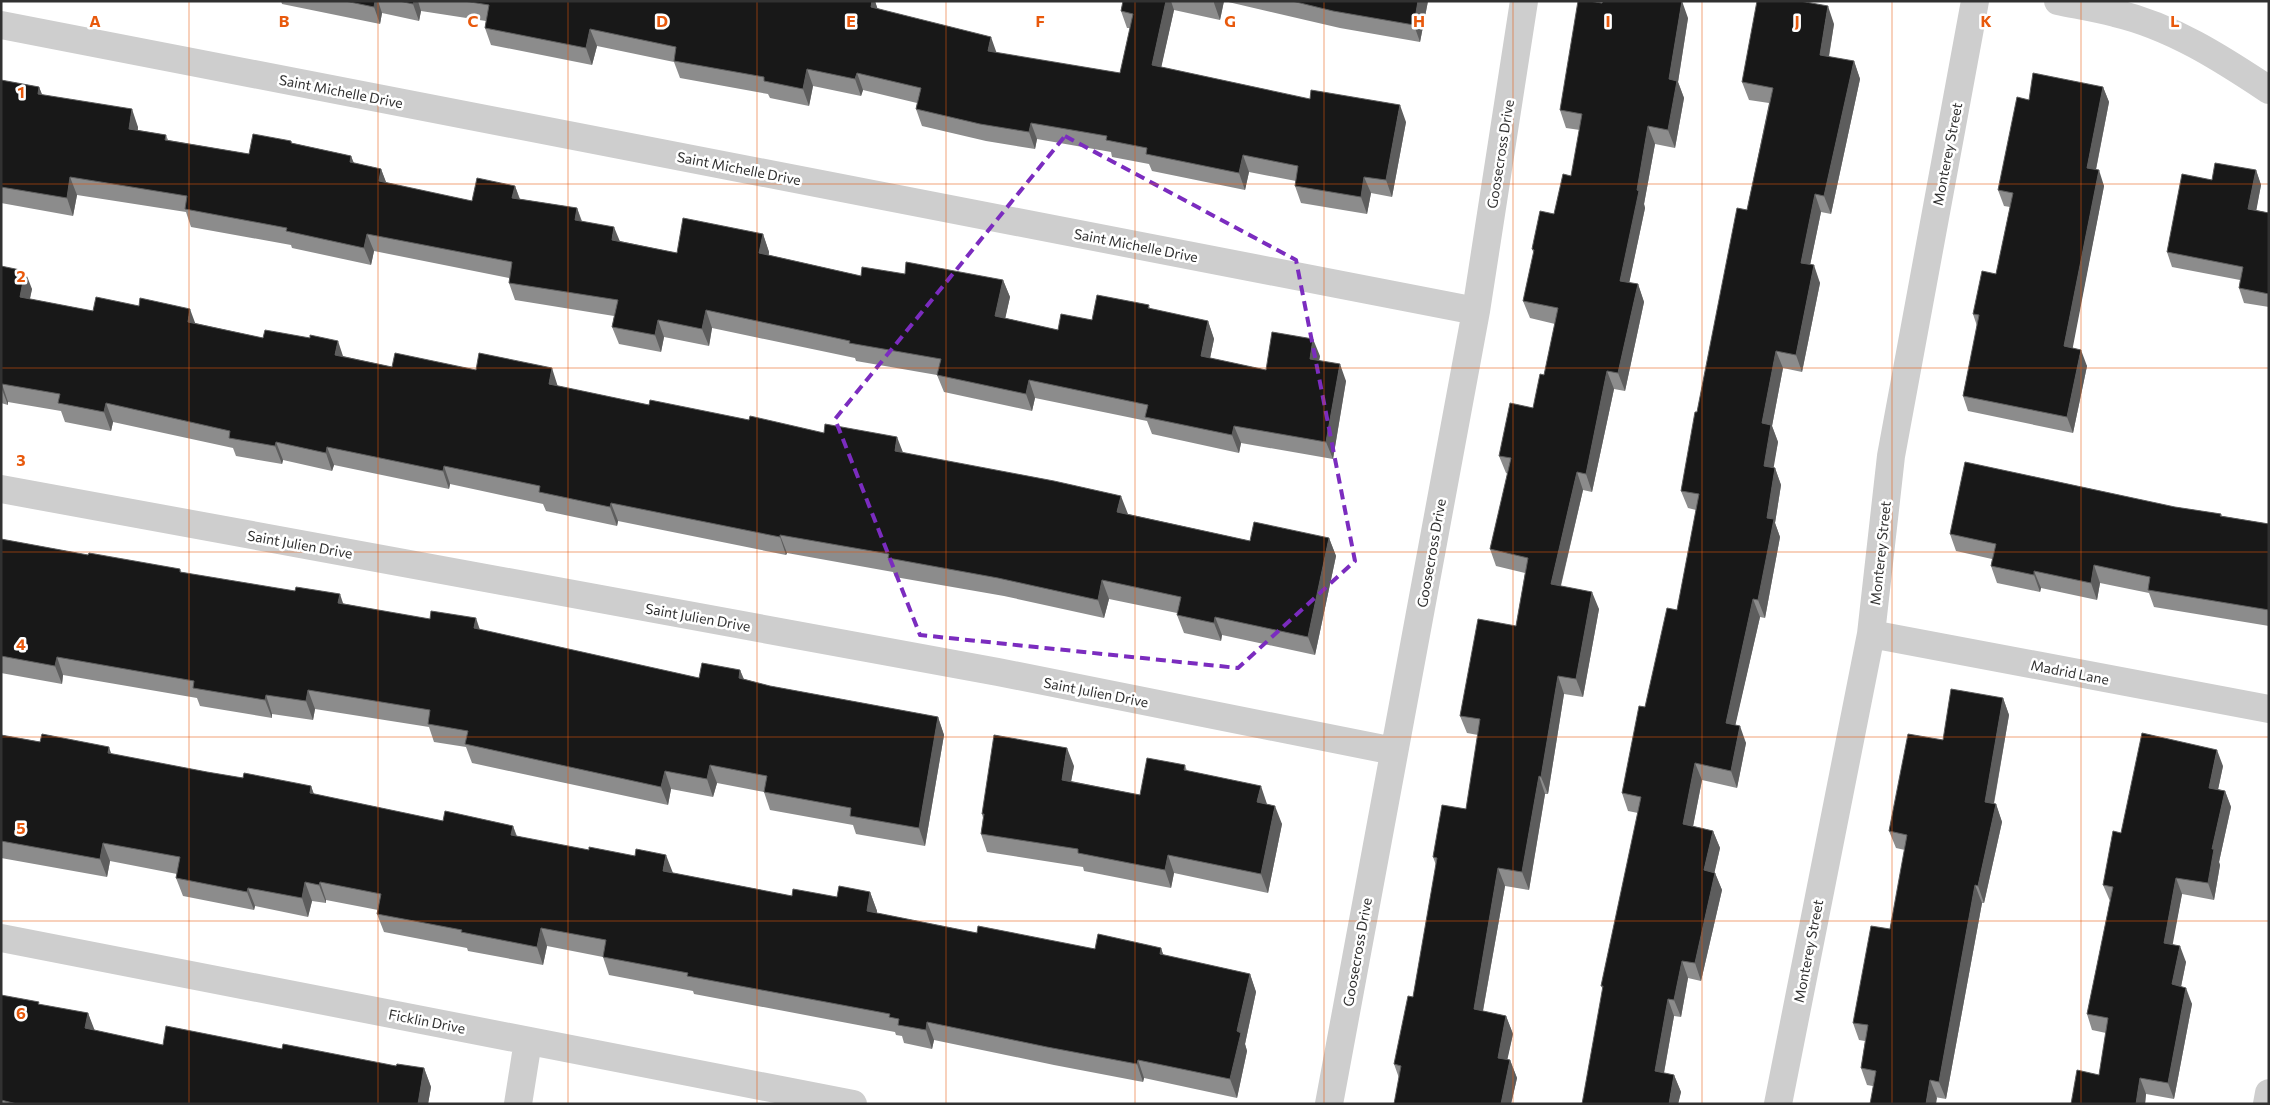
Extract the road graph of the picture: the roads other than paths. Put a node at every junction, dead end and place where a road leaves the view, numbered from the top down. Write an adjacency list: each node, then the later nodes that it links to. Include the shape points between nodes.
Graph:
1 (1524, 1): 6 (street, Goosecross Drive)
2 (1975, 1): 8 (street, Monterey Street, via 1891,456)
3 (2058, 1): 5 (street, via 2116,13 2178,35 2232,64)
4 (1, 24): 6 (street, Saint Michelle Drive)
5 (2269, 90)
6 (1476, 311): 10 (street, Goosecross Drive)
7 (1, 488): 10 (street, Saint Julien Drive, via 988,670)
8 (1871, 634): 9 (street, Madrid Lane); 17 (street, Monterey Street)
9 (2269, 709)
10 (1394, 751): 16 (street, Goosecross Drive)
11 (1, 938): 12 (street, Ficklin Drive)
12 (528, 1041): 14 (street); 15 (street, Ficklin Drive)
13 (2269, 1093): 18 (street)
14 (518, 1104)
15 (853, 1104)
16 (1329, 1104)
17 (1778, 1104)
18 (2267, 1104)

